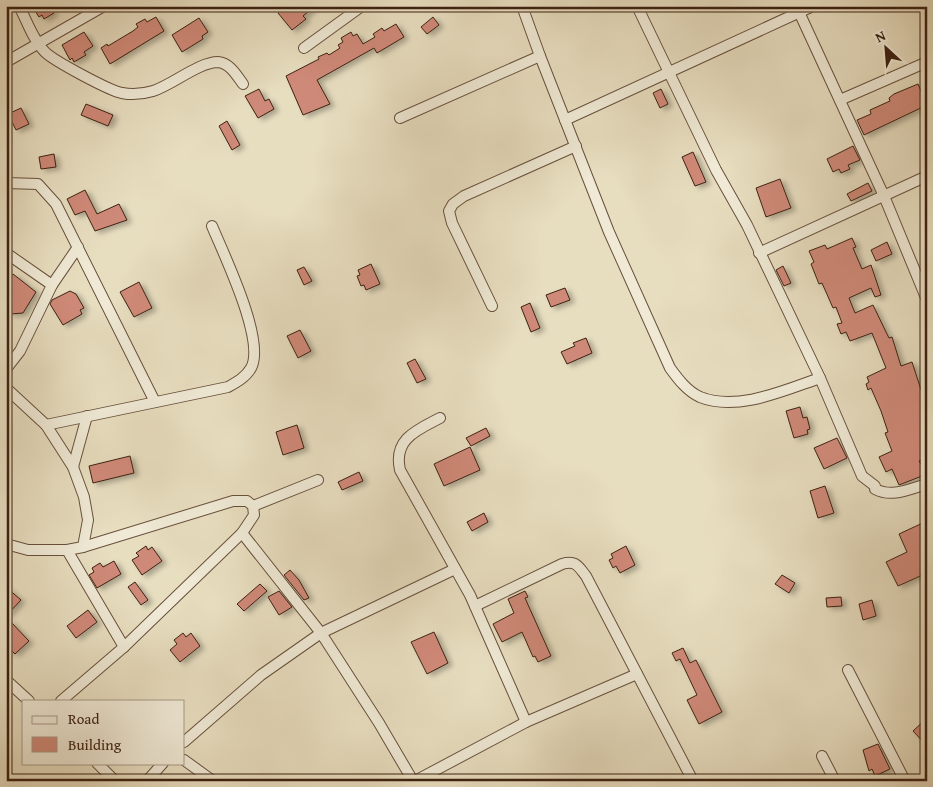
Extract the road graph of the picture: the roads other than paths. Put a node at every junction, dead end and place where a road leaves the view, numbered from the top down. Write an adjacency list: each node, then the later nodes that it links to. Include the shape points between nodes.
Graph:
1 (19, 6): 10 (street)
2 (104, 6): 10 (street)
3 (362, 6): 11 (street)
4 (522, 6): 12 (street)
5 (637, 6): 15 (street)
6 (783, 6): 9 (street)
7 (813, 6): 8 (street)
8 (799, 12): 9 (street); 17 (street)
9 (787, 17): 15 (street)
10 (38, 44): 13 (street); 16 (street, via 56,60 123,94 152,92 208,64 220,62 227,65)
11 (304, 48)
12 (540, 56): 18 (street); 19 (street)
13 (6, 62)
14 (927, 62): 17 (street)
15 (669, 71): 19 (street); 27 (street)
16 (243, 84)
17 (840, 100): 23 (street)
18 (400, 118)
19 (565, 120): 20 (street)
20 (576, 146): 30 (street, via 464,196 449,211); 32 (street, via 609,232 670,368 683,385 700,396 721,402 780,391)
21 (927, 176): 23 (street)
22 (6, 183): 25 (street, via 38,184 56,204)
23 (884, 196): 27 (street); 29 (street)
24 (212, 226): 34 (street, via 248,316 256,349 252,368 228,387)
25 (78, 247): 28 (street); 34 (street)
26 (6, 253): 28 (street)
27 (759, 253): 32 (street)
28 (52, 285): 31 (street, via 20,350)
29 (927, 300)
30 (492, 306)
31 (6, 369)
32 (820, 378): 40 (street, via 862,476 875,486 875,490 894,494)
33 (6, 388): 37 (street)
34 (155, 402): 35 (street)
35 (87, 416): 37 (street); 38 (street)
36 (440, 418): 46 (street, via 413,432 397,457 400,470)
37 (46, 425): 38 (street)
38 (73, 467): 44 (street, via 84,496 88,520)
39 (318, 480): 41 (street)
40 (927, 484)
41 (252, 506): 42 (street, via 254,515); 44 (street, via 247,501 233,500)
42 (242, 533): 48 (street); 49 (street)
43 (6, 544): 45 (street, via 28,550)
44 (83, 547): 45 (street)
45 (67, 550): 49 (street)
46 (454, 569): 47 (street); 48 (street)
47 (475, 606): 51 (street, via 562,564 576,563 586,576); 55 (street)
48 (320, 633): 56 (street, via 261,675); 64 (street)
49 (124, 647): 54 (street)
50 (848, 670): 67 (street)
51 (637, 674): 55 (street); 65 (street)
52 (6, 680): 53 (street)
53 (28, 700)
54 (62, 700)
55 (526, 722): 64 (street)
56 (185, 741)
57 (822, 756): 66 (street)
58 (185, 761): 63 (street)
59 (98, 764): 61 (street)
60 (162, 764): 62 (street)
61 (115, 781)
62 (147, 781)
63 (213, 781)
64 (414, 781)
65 (693, 781)
66 (835, 781)
67 (905, 781)

